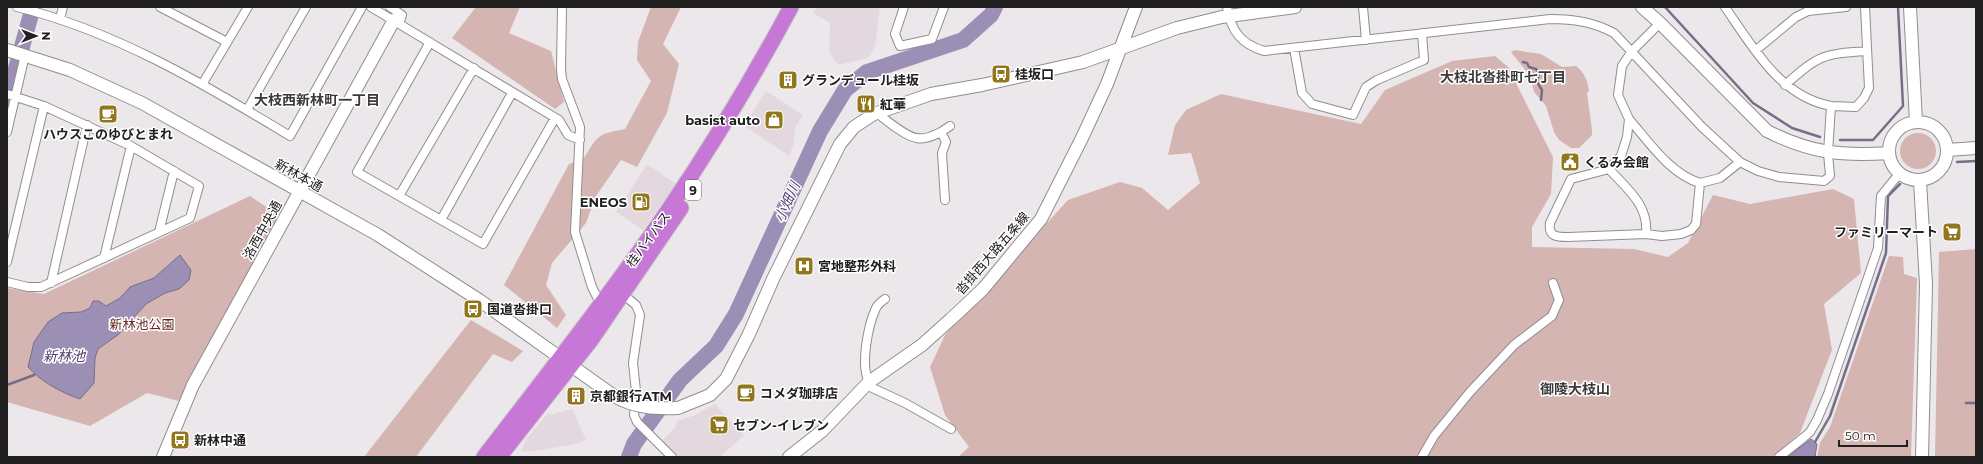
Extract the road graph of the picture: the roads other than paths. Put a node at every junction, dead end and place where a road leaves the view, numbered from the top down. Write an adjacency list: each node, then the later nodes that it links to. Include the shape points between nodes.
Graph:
1 (63, 7): 23 (street)
2 (160, 7): 28 (street)
3 (248, 7): 28 (street)
4 (306, 7): 45 (street)
5 (362, 7): 45 (street, via 290,136)
6 (371, 7): 24 (street)
7 (390, 7): 24 (street, via 402,15)
8 (562, 7): 54 (street, via 562,79 580,127)
9 (791, 7): 77 (highway, 桂バイパス / 9, via 708,149)
10 (802, 7): 77 (highway, 桂バイパス / 9, via 774,60 716,154)
11 (904, 7): 12 (street, via 894,34 900,46 932,39)
12 (944, 7)
13 (1136, 7): 31 (street, 沓掛西大路五条線)
14 (1295, 7): 22 (street)
15 (1363, 7): 27 (street)
16 (1642, 7): 25 (street)
17 (1846, 7): 32 (street, via 1808,11 1796,17)
18 (1865, 7): 35 (street)
19 (1910, 7): 49 (street)
20 (22, 8): 23 (street)
21 (1728, 8): 32 (street)
22 (1228, 11): 30 (street, via 1238,37 1252,47 1264,51); 31 (street)
23 (60, 19): 38 (street, via 132,49)
24 (396, 22): 29 (street); 66 (street, 洛西中央通)
25 (1660, 23): 34 (street); 58 (street, via 1767,131 1788,142)
26 (1422, 33): 27 (street); 30 (street, via 1424,60 1376,80 1366,87 1353,115 1312,104 1302,93); 34 (street, via 1550,19 1573,19 1598,24 1614,33)
27 (1366, 40): 30 (street)
28 (227, 42): 38 (street)
29 (430, 42): 37 (street); 67 (street, via 357,172)
30 (1294, 48)
31 (1120, 50): 46 (street, via 1052,70 931,94); 81 (street, 沓掛西大路五条線, via 1082,138 1041,219 982,289 951,319 922,345)
32 (1756, 50): 39 (street)
33 (10, 51): 36 (street, 新林本通)
34 (1632, 51): 48 (street, via 1622,66 1618,95); 60 (street, via 1707,131)
35 (1867, 51): 39 (street, via 1823,56); 44 (street, via 1869,88 1864,98 1856,107)
36 (25, 55): 42 (street); 66 (street, 新林本通, via 70,70 142,103)
37 (474, 68): 40 (street, via 502,84); 67 (street)
38 (203, 83): 45 (street)
39 (1785, 85): 44 (street, via 1812,102)
40 (512, 93): 47 (street); 69 (street)
41 (7, 94): 42 (street)
42 (15, 97): 43 (street); 52 (street)
43 (44, 106): 50 (street); 73 (street)
44 (1830, 106): 58 (street)
45 (247, 110)
46 (877, 113): 53 (street, via 887,122 916,138 926,138); 80 (street, 新林本通, bridge, via 854,127 840,144 726,379 710,395 678,408 650,409 626,403)
47 (555, 118): 54 (street, via 568,135); 69 (street, via 483,244)
48 (1628, 120): 61 (street, via 1625,147); 65 (street, via 1666,162 1687,179)
49 (1916, 122): 57 (street, via 1927,124 1937,130 1944,139); 59 (street, via 1905,125 1896,132 1890,142)
50 (87, 125): 55 (street); 75 (street)
51 (950, 126): 53 (street)
52 (7, 132)
53 (941, 132): 68 (street, via 946,142 942,153)
54 (580, 140): 79 (street, via 575,232 592,287)
55 (131, 146): 62 (street); 72 (street)
56 (1976, 148): 57 (street)
57 (1947, 150): 64 (street, via 1940,171 1931,178)
58 (1828, 153): 59 (street); 60 (street, via 1830,176 1824,181 1779,177)
59 (1889, 153): 63 (street, via 1892,164)
60 (1740, 162): 65 (street, via 1720,178)
61 (1609, 170): 71 (street, via 1645,212); 71 (street, via 1571,179 1550,224 1551,234 1555,237)
62 (174, 171): 70 (street); 70 (street, via 199,186 190,218)
63 (1899, 174): 64 (street, via 1909,179); 89 (street, via 1881,196 1878,248 1817,420 1810,432)
64 (1920, 180): 90 (street, via 1926,284)
65 (1700, 183): 71 (street, via 1696,224 1691,230 1662,236)
66 (299, 191): 80 (street, 新林本通, via 428,266); 83 (street, 洛西中央通, via 193,385)
67 (399, 196): 69 (street)
68 (945, 200)
69 (441, 220)
70 (159, 232): 72 (street)
71 (1646, 234)
72 (104, 258): 75 (street)
73 (7, 262)
74 (7, 282): 75 (street, via 28,287 41,287)
75 (51, 283)
76 (1553, 283): 88 (street, via 1559,300 1552,316 1514,345 1494,365 1434,436)
77 (618, 291): 79 (highway, 桂バイパス / 9); 80 (highway, 桂バイパス / 9); 86 (street, via 636,305 640,315 633,363 636,391 634,415 653,440)
78 (885, 299): 81 (street, via 876,306 870,326 865,362)
79 (600, 303): 80 (highway, 桂バイパス / 9)
80 (566, 361): 84 (highway, 桂バイパス / 9); 85 (highway, 桂バイパス / 9)
81 (868, 384): 82 (street); 87 (street, 沓掛西大路五条線, via 822,431)
82 (951, 429)
83 (163, 457)
84 (484, 457)
85 (499, 457)
86 (672, 457)
87 (789, 457)
88 (1422, 457)
89 (1779, 457)
90 (1922, 457)

